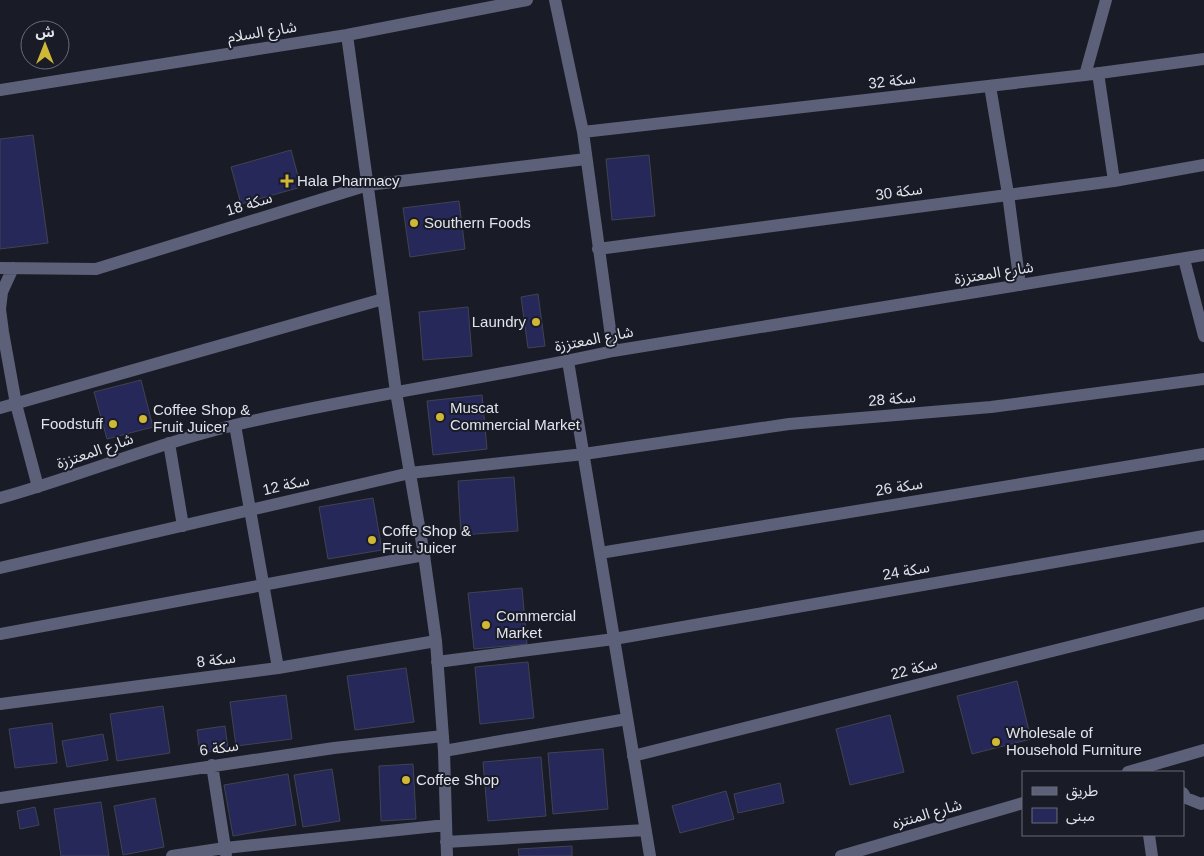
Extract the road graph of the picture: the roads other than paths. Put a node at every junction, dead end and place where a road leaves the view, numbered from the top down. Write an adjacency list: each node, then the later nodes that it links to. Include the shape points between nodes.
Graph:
1 (476, 0): 5 (street)
2 (527, 0): 5 (street, شارع السلام)
3 (555, 0): 11 (street)
4 (1106, 0): 8 (street)
5 (466, 12): 6 (street, شارع السلام)
6 (347, 35): 10 (street, شارع السلام); 15 (street)
7 (1204, 59): 8 (street, سكة 32)
8 (1091, 74): 9 (street, سكة 32); 14 (street)
9 (990, 86): 11 (street, سكة 32); 16 (street)
10 (0, 90)
11 (583, 132): 12 (street)
12 (586, 159): 15 (street, سكة 18); 17 (street)
13 (1204, 165): 14 (street, سكة 30)
14 (1114, 181): 16 (street, سكة 30)
15 (368, 185): 20 (street, سكة 18, via 96,269); 22 (street)
16 (1008, 194): 17 (street, سكة 30); 21 (street)
17 (598, 249): 25 (street)
18 (1204, 254): 19 (street, شارع المعتززة)
19 (1184, 259): 21 (street, شارع المعتززة); 24 (street)
20 (6, 268): 23 (street, via 0,309)
21 (1020, 285): 25 (street, شارع المعتززة)
22 (383, 299): 28 (street); 29 (street)
23 (2, 332): 29 (street)
24 (1204, 336)
25 (613, 351): 26 (street, شارع المعتززة)
26 (568, 361): 28 (street, شارع المعتززة); 33 (street)
27 (1204, 379): 33 (street, سكة 28, via 991,407 789,424)
28 (396, 392): 31 (street, شارع المعتززة); 35 (street)
29 (16, 404): 30 (street); 36 (street)
30 (0, 408)
31 (235, 425): 32 (street, شارع المعتززة); 38 (street)
32 (169, 443): 36 (street, شارع المعتززة); 39 (street)
33 (584, 454): 35 (street, سكة 12); 41 (street)
34 (1204, 454): 41 (street, سكة 26)
35 (410, 473): 38 (street, سكة 12); 42 (street)
36 (38, 488): 37 (street, شارع المعتززة)
37 (0, 498)
38 (249, 510): 39 (street, سكة 12); 44 (street)
39 (183, 526): 43 (street, سكة 12)
40 (1204, 536): 47 (street, سكة 24)
41 (600, 552): 47 (street)
42 (424, 555): 44 (street); 48 (street)
43 (0, 568)
44 (262, 585): 46 (street); 50 (street)
45 (1204, 613): 56 (street, سكة 22)
46 (0, 634)
47 (614, 638): 49 (street, سكة 24); 52 (street)
48 (436, 640): 49 (street); 50 (street, سكة 8)
49 (437, 662): 53 (street)
50 (278, 668): 51 (street, سكة 8)
51 (0, 704)
52 (627, 719): 55 (street); 56 (street)
53 (443, 736): 55 (street); 57 (street, سكة 6)
54 (1204, 750): 58 (street)
55 (444, 752): 64 (street)
56 (633, 756): 65 (street)
57 (212, 765): 61 (street, سكة 6); 68 (street)
58 (1169, 767): 59 (street)
59 (1143, 770)
60 (1184, 795): 63 (street)
61 (0, 798)
62 (1022, 803): 72 (street, شارع المنتزه)
63 (1204, 803)
64 (446, 825): 67 (street); 68 (street)
65 (645, 830): 67 (street); 71 (street)
66 (1150, 836): 73 (street)
67 (446, 842): 70 (street)
68 (226, 852): 69 (street)
69 (172, 856)
70 (447, 856)
71 (650, 856)
72 (841, 856)
73 (1152, 856)

